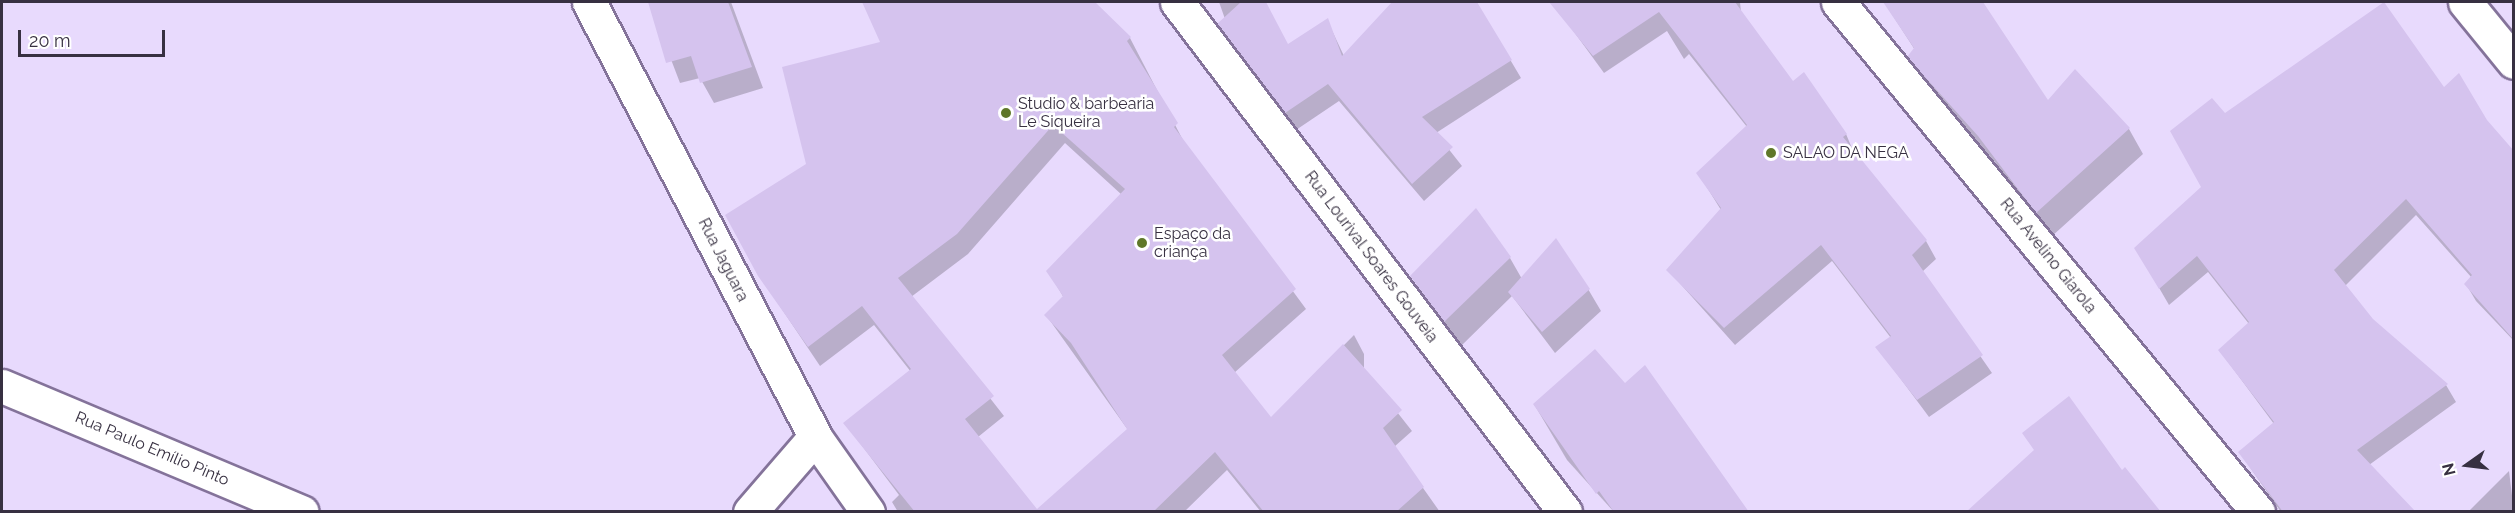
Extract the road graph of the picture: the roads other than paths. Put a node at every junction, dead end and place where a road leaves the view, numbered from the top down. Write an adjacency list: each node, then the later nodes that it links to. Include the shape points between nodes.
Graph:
1 (589, 2): 7 (street, Rua Jaguara)
2 (1177, 2): 11 (street, Rua Lourival Soares Gouveia)
3 (1839, 2): 12 (street, Rua Avelino Giarola)
4 (2465, 2): 5 (street)
5 (2514, 62)
6 (2, 386): 8 (street, Rua Paulo Emílio Pinto)
7 (815, 437): 9 (street); 10 (street, Rua Jaguara)
8 (302, 512)
9 (750, 512)
10 (868, 512)
11 (1565, 512)
12 (2258, 512)

